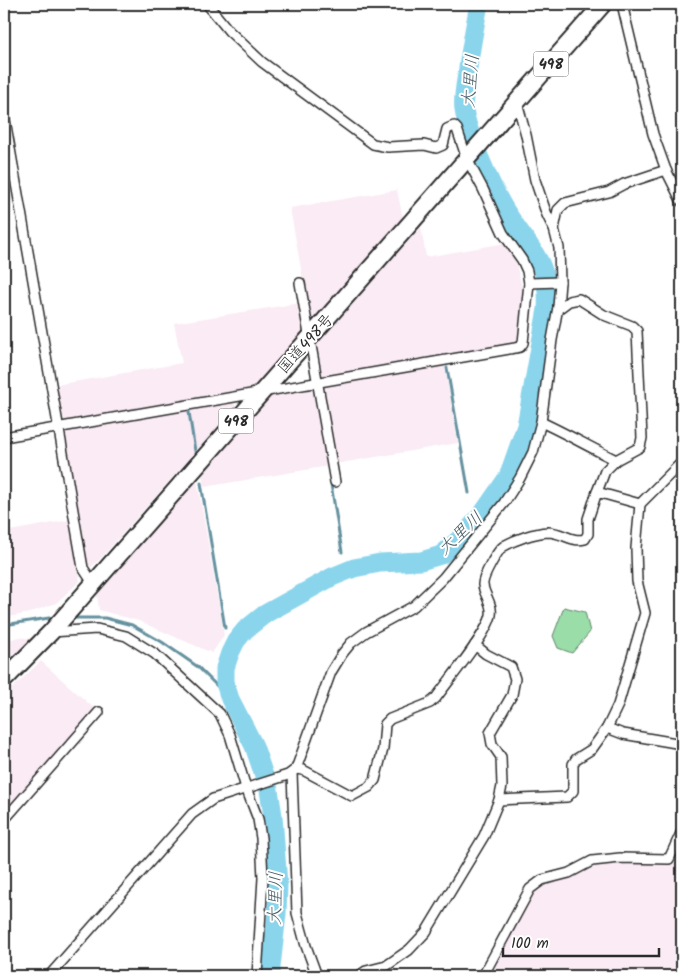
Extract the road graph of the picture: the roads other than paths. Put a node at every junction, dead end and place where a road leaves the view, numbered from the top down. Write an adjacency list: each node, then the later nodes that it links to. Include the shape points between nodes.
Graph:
1 (207, 4): 6 (street, via 229,31 262,62 372,144 388,148 424,145 436,148 443,145 447,129 454,126)
2 (603, 4): 4 (highway, 国道498号 / 498)
3 (622, 4): 7 (street, via 653,134)
4 (517, 102): 6 (highway, 国道498号 / 498); 9 (street, via 535,180)
5 (4, 114): 18 (street)
6 (467, 159): 12 (street, via 503,233 522,260); 14 (highway, 国道498号 / 498)
7 (666, 170): 8 (street); 9 (street, via 609,192 565,203 558,210)
8 (682, 202)
9 (554, 228): 10 (street, via 559,248)
10 (560, 282): 12 (street); 13 (street)
11 (300, 283): 14 (street)
12 (529, 283): 15 (street, via 523,343 520,346)
13 (558, 306): 17 (street); 20 (street, via 561,308 569,300 578,299 637,330 642,438 640,447)
14 (310, 338): 15 (street); 16 (highway, 国道498号 / 498)
15 (318, 383): 16 (street); 22 (street)
16 (260, 393): 18 (street); 25 (highway, 国道498号 / 498)
17 (542, 422): 20 (street); 32 (street, via 533,452 520,478 483,531 414,606 366,632 342,654)
18 (60, 427): 19 (street); 25 (street, via 84,568)
19 (4, 437)
20 (616, 460): 23 (street, via 605,471)
21 (682, 462): 24 (street)
22 (335, 482)
23 (597, 492): 24 (street); 27 (street, via 585,538 574,540 549,532 502,546 483,584 492,614)
24 (640, 504): 30 (street, via 637,581 645,613)
25 (93, 583): 26 (highway, 国道498号 / 498)
26 (51, 632): 28 (highway, 国道498号 / 498); 33 (street, via 96,629 126,636 154,654 220,714)
27 (475, 645): 32 (street, via 436,698 385,724 383,749 369,788 352,796 303,770); 34 (street, via 511,667 515,679 512,695 490,733 492,744 501,757)
28 (4, 680)
29 (99, 712): 35 (street)
30 (608, 728): 31 (street); 34 (street, via 592,749 573,764 573,791 567,797)
31 (682, 744)
32 (292, 773): 33 (street); 39 (street, via 297,913)
33 (246, 788): 37 (street, via 213,799 192,814); 38 (street, via 258,819 261,838 263,878)
34 (499, 800): 40 (street, via 484,836 426,932 409,950 386,966)
35 (4, 820)
36 (682, 831): 41 (street, via 669,859 592,861 569,873 542,880 530,889)
37 (49, 976)
38 (257, 976)
39 (317, 976)
40 (359, 976)
41 (483, 976)

